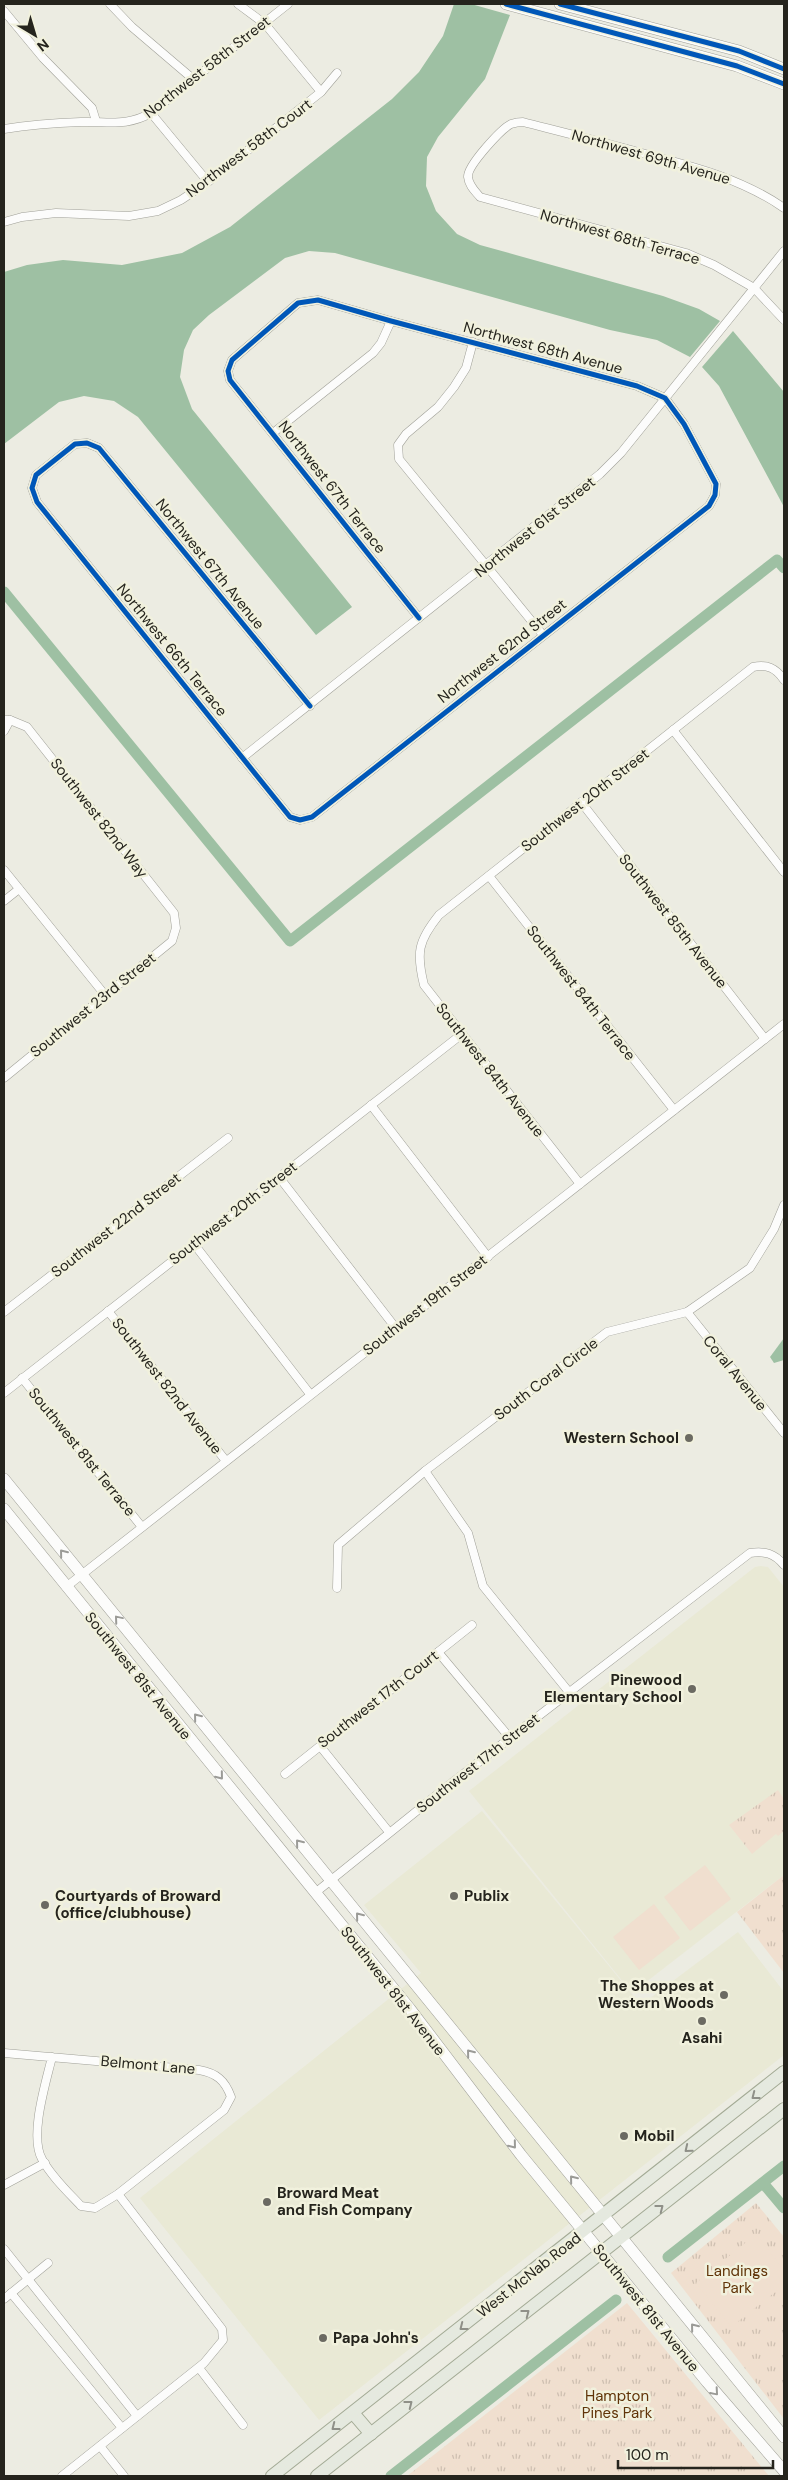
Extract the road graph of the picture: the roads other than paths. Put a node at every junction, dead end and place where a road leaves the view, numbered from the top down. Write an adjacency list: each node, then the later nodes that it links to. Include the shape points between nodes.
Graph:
1 (110, 4): 10 (street)
2 (238, 4): 7 (street)
3 (288, 4): 7 (street, Northwest 58th Street)
4 (506, 4): 11 (street, via 738,66)
5 (560, 4): 8 (street, via 739,51)
6 (4, 11): 14 (street, via 92,108)
7 (265, 24): 10 (street, Northwest 58th Street); 12 (street)
8 (784, 69)
9 (337, 73): 12 (street, Northwest 58th Court)
10 (193, 79): 13 (street, Northwest 58th Street)
11 (784, 84)
12 (322, 92): 17 (street, Northwest 58th Court)
13 (152, 113): 14 (street, Northwest 58th Street, via 138,121 123,124); 17 (street)
14 (96, 121): 16 (street, Northwest 58th Street)
15 (512, 124): 18 (street, Northwest 69th Avenue, via 523,122 696,167 730,179); 21 (street, Northwest 68th Terrace, via 503,129 470,167 471,188 480,197 686,253)
16 (4, 129)
17 (208, 182): 19 (street, Northwest 58th Court, via 158,211 129,216 56,212)
18 (784, 208)
19 (4, 222)
20 (784, 251): 21 (street, Northwest 61st Street)
21 (754, 288): 22 (street, Northwest 68th Terrace); 26 (street, Northwest 61st Street)
22 (784, 320)
23 (391, 322): 24 (street, Northwest 68th Avenue); 25 (street, Northwest 68th Avenue, via 318,300 306,300 298,303 232,360); 27 (street, via 373,353)
24 (473, 342): 26 (street, Northwest 68th Avenue, via 637,386); 29 (street, via 466,368 454,387 398,445 399,459)
25 (228, 372): 27 (street, Northwest 67th Terrace, via 230,380)
26 (665, 398): 29 (street, Northwest 61st Street, via 600,474); 31 (street, Northwest 62nd Street, via 684,424 716,484 715,495 709,506)
27 (273, 432): 30 (street, Northwest 67th Terrace)
28 (87, 443): 33 (street, Northwest 67th Avenue, via 99,448); 37 (street, Northwest 66th Terrace, via 75,444 36,475 32,488 37,502)
29 (487, 565): 30 (street, Northwest 61st Street); 31 (street)
30 (419, 618): 33 (street, Northwest 61st Street)
31 (542, 635): 39 (street, Northwest 62nd Street, via 312,817)
32 (784, 680): 35 (street, Southwest 20th Street, via 779,672 764,665 753,667)
33 (310, 706): 37 (street, Northwest 61st Street)
34 (7, 720): 36 (street); 45 (street, Southwest 82nd Way, via 27,727 174,913)
35 (674, 730): 38 (street, Southwest 20th Street); 41 (street)
36 (4, 731)
37 (242, 758): 39 (street, Northwest 66th Terrace, via 290,817)
38 (581, 802): 42 (street, Southwest 20th Street); 50 (street, Southwest 85th Avenue)
39 (300, 820)
40 (4, 870): 43 (street)
41 (784, 872)
42 (489, 876): 46 (street, Southwest 20th Street, via 439,915 425,932); 53 (street, Southwest 84th Terrace)
43 (19, 889): 44 (street); 47 (street)
44 (4, 901)
45 (176, 928): 47 (street, Southwest 23rd Street, via 172,941)
46 (419, 948): 49 (street, Southwest 84th Avenue, via 424,985)
47 (105, 995): 51 (street, Southwest 23rd Street)
48 (784, 1024): 50 (street, Southwest 19th Street)
49 (462, 1034): 52 (street, Southwest 20th Street); 56 (street, Southwest 84th Avenue)
50 (765, 1039): 53 (street, Southwest 19th Street)
51 (4, 1078)
52 (371, 1105): 55 (street, Southwest 20th Street); 59 (street)
53 (674, 1110): 56 (street, Southwest 19th Street)
54 (228, 1138): 61 (street, Southwest 22nd Street)
55 (279, 1177): 58 (street, Southwest 20th Street); 63 (street)
56 (580, 1184): 59 (street, Southwest 19th Street)
57 (784, 1205): 62 (street, South Coral Circle, via 774,1229 750,1268)
58 (194, 1244): 60 (street, Southwest 20th Street); 66 (street)
59 (488, 1256): 63 (street, Southwest 19th Street)
60 (108, 1311): 64 (street, Southwest 20th Street); 68 (street, Southwest 82nd Avenue)
61 (4, 1312)
62 (687, 1312): 67 (street, Coral Avenue); 69 (street, South Coral Circle, via 607,1332)
63 (396, 1328): 66 (street, Southwest 19th Street)
64 (22, 1378): 65 (street, Southwest 20th Street); 72 (street, Southwest 81st Terrace)
65 (4, 1393)
66 (310, 1394): 68 (street, Southwest 19th Street)
67 (784, 1433)
68 (226, 1461): 72 (street, Southwest 19th Street)
69 (424, 1471): 76 (street, South Coral Circle, via 338,1545); 79 (street, via 468,1533 483,1586)
70 (4, 1479): 74 (street, Southwest 81st Avenue, one-way to 70)
71 (4, 1511): 75 (street, Southwest 81st Avenue)
72 (142, 1526): 74 (street, Southwest 19th Street)
73 (784, 1565): 79 (street, Southwest 17th Street, via 778,1556 764,1551 750,1553)
74 (81, 1575): 75 (street, Southwest 19th Street); 84 (street, Southwest 81st Avenue, one-way to 74)
75 (66, 1587): 85 (street, Southwest 81st Avenue, one-way to 85)
76 (338, 1588)
77 (472, 1625): 78 (street, Southwest 17th Court)
78 (438, 1652): 80 (street); 81 (street, Southwest 17th Court)
79 (569, 1692): 80 (street, Southwest 17th Street)
80 (510, 1738): 83 (street, Southwest 17th Street)
81 (320, 1746): 82 (street, Southwest 17th Court); 83 (street)
82 (285, 1774)
83 (389, 1832): 84 (street, Southwest 17th Street)
84 (330, 1880): 85 (street, Southwest 17th Street); 93 (street, Southwest 81st Avenue, one-way to 84)
85 (315, 1893): 94 (street, Southwest 81st Avenue, one-way to 94)
86 (4, 2053): 87 (street, Belmont Lane)
87 (52, 2057): 90 (street, Belmont Lane, via 37,2144); 92 (street, Belmont Lane, via 199,2070 212,2073 227,2086 231,2097 224,2110)
88 (784, 2072): 93 (main road, West McNab Road, one-way to 93)
89 (784, 2109): 95 (main road, West McNab Road, one-way to 89)
90 (46, 2163): 91 (street); 92 (street, Belmont Lane, via 81,2206 95,2208)
91 (4, 2185)
92 (118, 2194): 102 (street, via 222,2329 223,2340)
93 (604, 2216): 94 (main road, West McNab Road); 95 (street, Southwest 81st Avenue)
94 (584, 2232): 97 (street, Southwest 81st Avenue); 103 (main road, West McNab Road, one-way to 103)
95 (621, 2238): 97 (main road, West McNab Road); 108 (street, Southwest 81st Avenue, one-way to 95)
96 (4, 2249): 99 (street)
97 (601, 2254): 107 (main road, West McNab Road, one-way to 97); 110 (street, Southwest 81st Avenue, one-way to 110)
98 (48, 2263): 99 (street)
99 (28, 2280): 100 (street); 104 (street)
100 (11, 2293): 101 (street); 106 (street)
101 (4, 2299)
102 (199, 2368): 104 (street); 105 (street)
103 (353, 2413): 107 (main road); 113 (main road, West McNab Road, one-way to 113)
104 (138, 2416): 106 (street)
105 (243, 2425)
106 (122, 2428): 109 (street)
107 (370, 2434): 114 (main road, West McNab Road)
108 (784, 2437)
109 (100, 2446): 111 (street); 112 (street)
110 (784, 2471)
111 (62, 2476)
112 (124, 2476)
113 (272, 2476)
114 (317, 2476)

